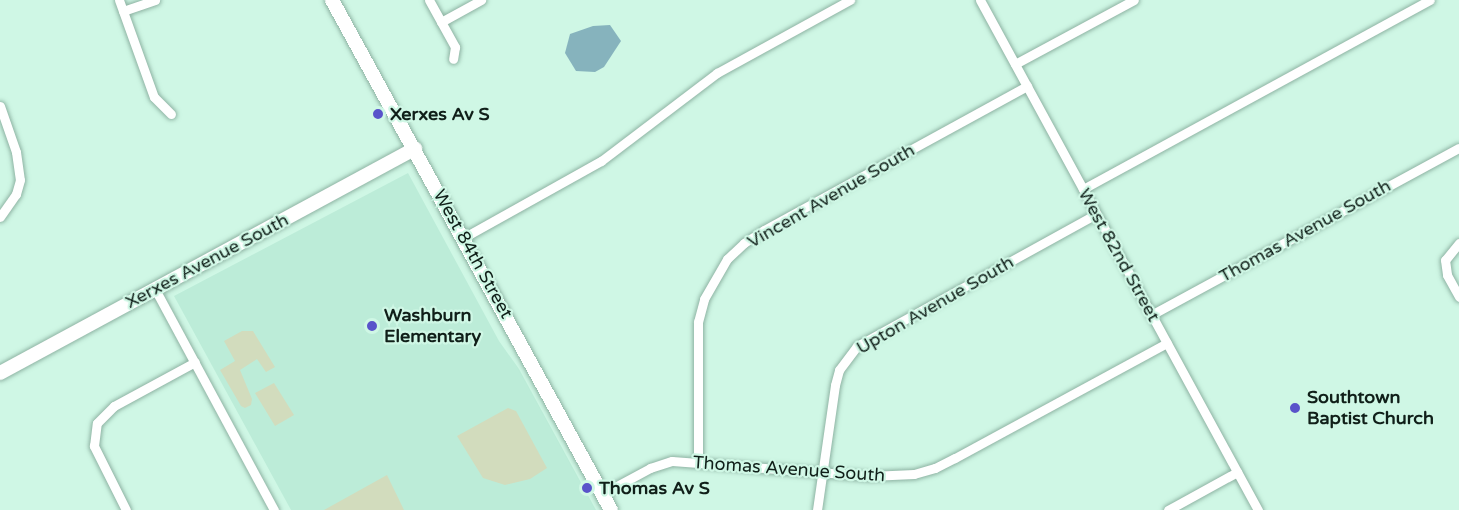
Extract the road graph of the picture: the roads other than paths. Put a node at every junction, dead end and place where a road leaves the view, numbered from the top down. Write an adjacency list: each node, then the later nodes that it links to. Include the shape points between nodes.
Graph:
1 (119, 0): 10 (street)
2 (155, 0): 10 (street)
3 (333, 0): 18 (street, West 84th Street)
4 (429, 0): 11 (street)
5 (481, 0): 11 (street)
6 (850, 0): 22 (street, via 717,73 601,161)
7 (980, 0): 13 (street, West 82nd Street)
8 (1134, 0): 13 (street)
9 (1430, 0): 19 (street)
10 (123, 11): 16 (street, via 154,97)
11 (441, 22): 12 (street, via 455,47)
12 (453, 59)
13 (1015, 64): 14 (street, West 82nd Street)
14 (1027, 86): 19 (street, West 82nd Street); 30 (street, Vincent Avenue South, via 764,230 727,259 704,299 698,321)
15 (0, 106): 21 (street, via 16,152 20,180)
16 (171, 114)
17 (1459, 148): 26 (street, Thomas Avenue South)
18 (415, 149): 22 (street, West 84th Street); 24 (street, Xerxes Avenue South)
19 (1083, 189): 20 (street, West 82nd Street)
20 (1096, 214): 26 (street, West 82nd Street); 32 (street, Upton Avenue South, via 857,346 843,364 835,385)
21 (0, 217)
22 (463, 238): 33 (street, West 84th Street)
23 (1455, 246): 25 (street, via 1445,260 1447,275)
24 (155, 289): 28 (street); 29 (street, Xerxes Avenue South)
25 (1459, 297)
26 (1151, 315): 27 (street, West 82nd Street)
27 (1167, 343): 31 (street, West 82nd Street); 32 (street, Thomas Avenue South, via 935,468 892,477)
28 (195, 362): 34 (street, via 114,406 97,423 94,446); 35 (street)
29 (0, 373)
30 (698, 462): 32 (street, Thomas Avenue South); 33 (street, Thomas Avenue South, via 661,464)
31 (1237, 472): 38 (street); 39 (street, West 82nd Street)
32 (822, 473): 37 (street, Upton Avenue South)
33 (602, 494): 36 (street, West 84th Street)
34 (126, 510)
35 (274, 510)
36 (611, 510)
37 (817, 510)
38 (1168, 510)
39 (1258, 510)

